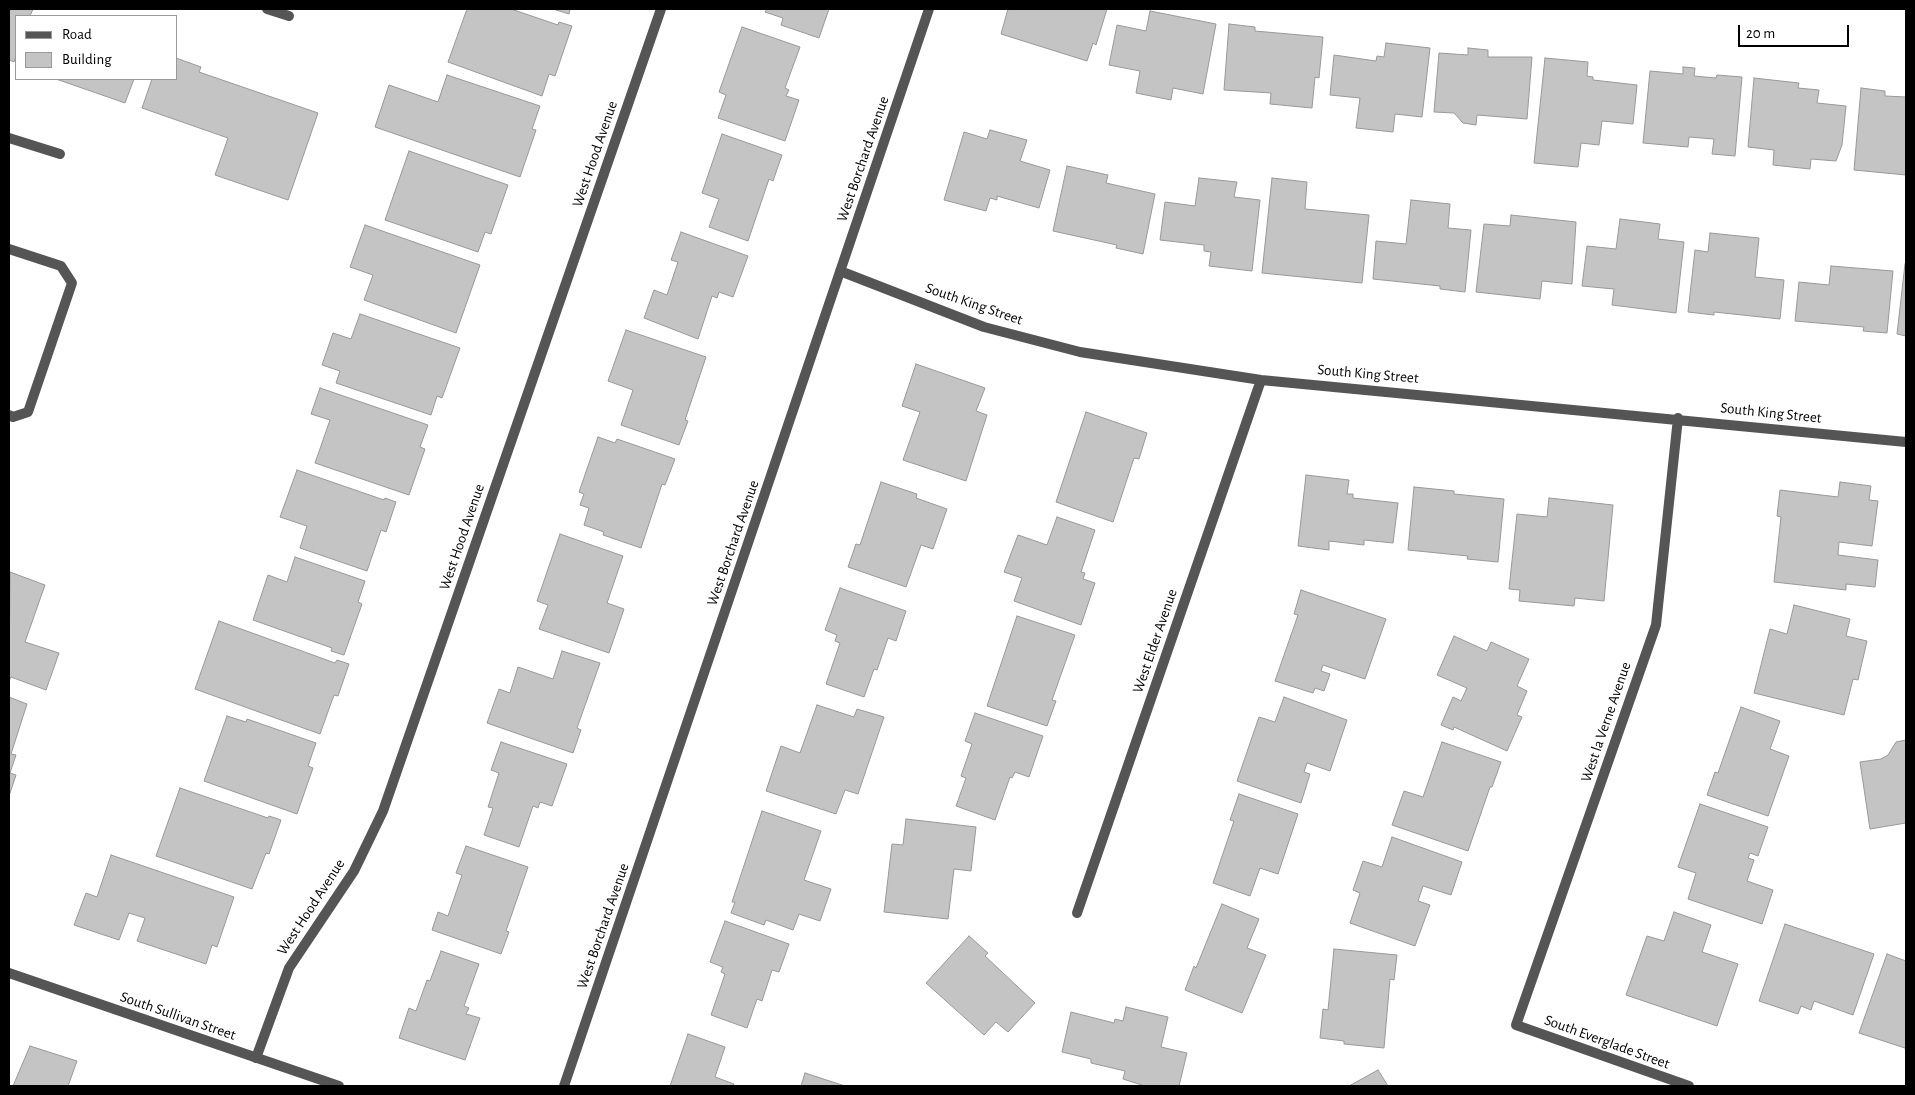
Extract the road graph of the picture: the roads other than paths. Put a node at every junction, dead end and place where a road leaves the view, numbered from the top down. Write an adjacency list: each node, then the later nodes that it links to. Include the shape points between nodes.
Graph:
1 (267, 9): 4 (street)
2 (661, 9): 16 (street, West Hood Avenue, via 382,811 354,871 289,968)
3 (930, 9): 8 (street, West Borchard Avenue)
4 (289, 16)
5 (9, 138): 6 (street)
6 (60, 154)
7 (9, 249): 10 (street, via 61,266 72,283 28,412)
8 (840, 271): 9 (street, South King Street, via 994,330 1080,352); 18 (street, West Borchard Avenue)
9 (1261, 380): 11 (street, South King Street); 13 (street, West Elder Avenue)
10 (9, 416)
11 (1678, 418): 12 (street, South King Street); 15 (street, West la Verne Avenue, via 1656,625)
12 (1906, 442)
13 (1077, 913)
14 (9, 973): 16 (street, South Sullivan Street)
15 (1516, 1025): 19 (street, South Everglade Street)
16 (256, 1058): 17 (street, South Sullivan Street)
17 (338, 1086)
18 (564, 1086)
19 (1689, 1086)

